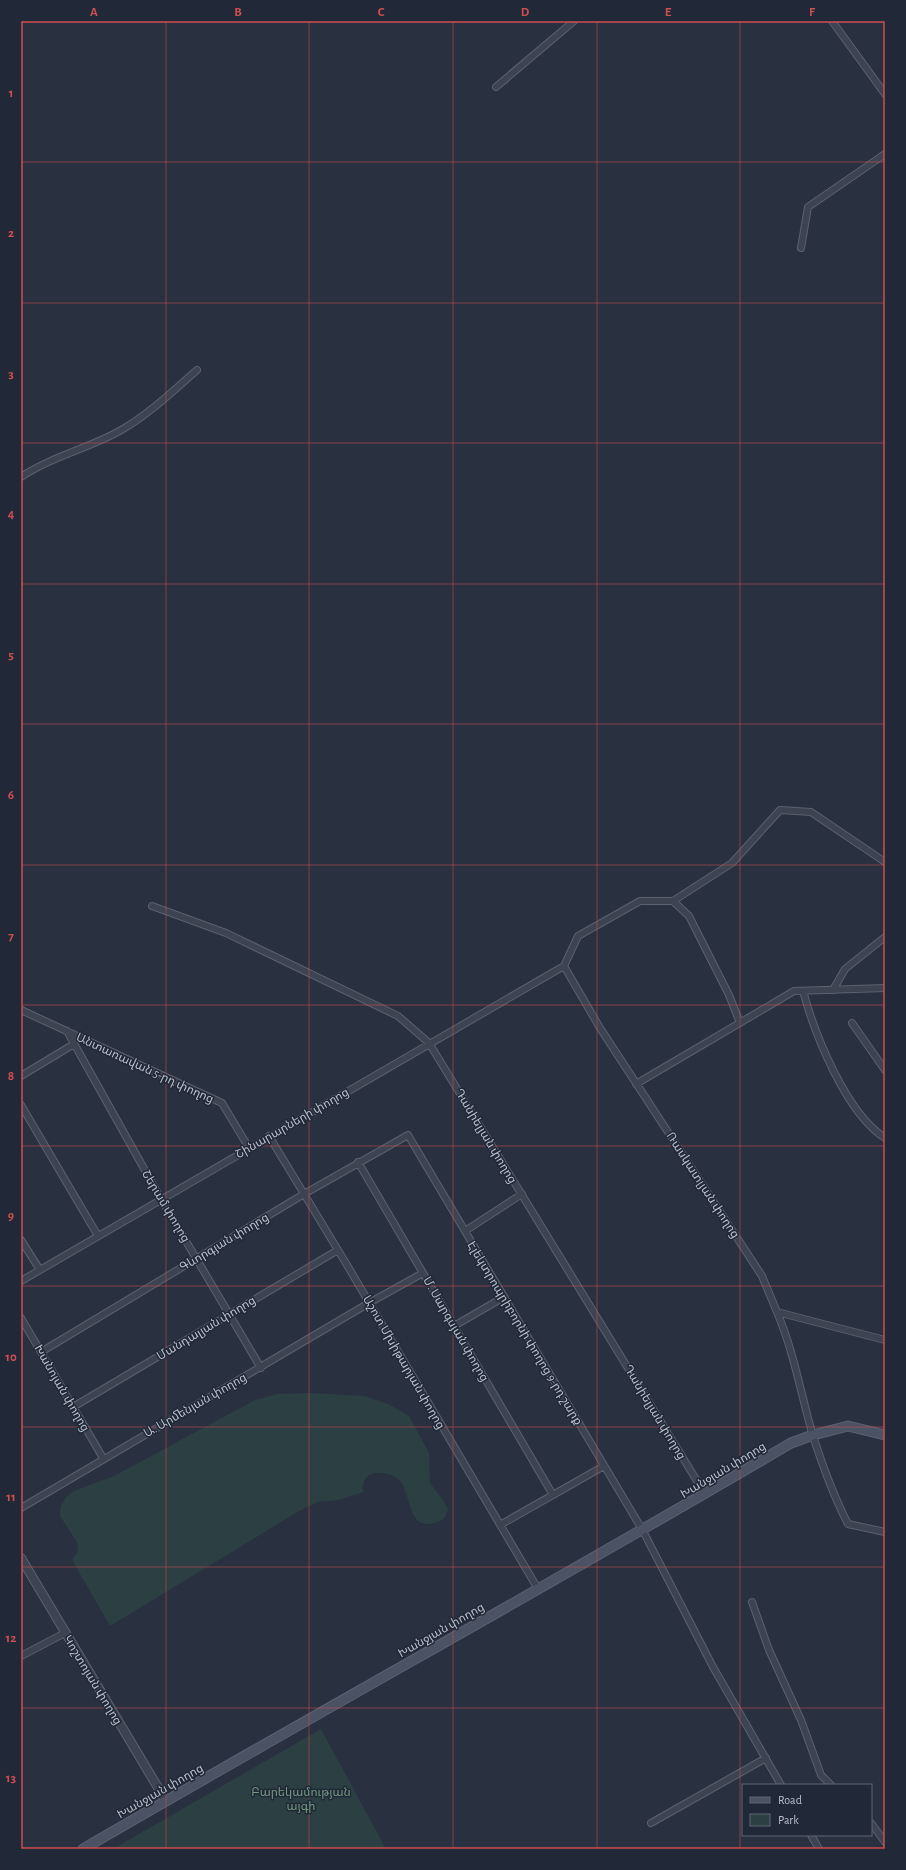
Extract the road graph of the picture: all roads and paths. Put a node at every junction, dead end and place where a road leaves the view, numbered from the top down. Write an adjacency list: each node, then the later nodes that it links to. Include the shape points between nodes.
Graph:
1 (574, 21): 3 (street)
2 (832, 21): 4 (street)
3 (496, 87)
4 (885, 94)
5 (885, 154): 6 (street, via 808,207)
6 (801, 248)
7 (197, 370): 8 (street, via 159,404 123,429)
8 (21, 477)
9 (885, 862): 10 (street, via 810,812 780,810 732,863)
10 (673, 901): 13 (street, via 640,901 578,936); 18 (street, via 689,916 729,995)
11 (152, 906): 21 (street, Դանիելյան փողոց, via 226,933 398,1016)
12 (885, 937): 15 (street, via 845,968)
13 (564, 966): 21 (street, Շինարարների փողոց); 25 (street, Ռասկատլյան փողոց)
14 (885, 988): 15 (street)
15 (833, 990): 16 (street)
16 (802, 991): 18 (street, via 794,991); 29 (street, via 809,1015 843,1090 875,1131)
17 (21, 1010): 20 (street, Անտառավան 5-րդ փողոց)
18 (740, 1023): 25 (street)
19 (852, 1023): 23 (street)
20 (67, 1031): 22 (street, Շերամ փողոց); 30 (street, Անտառավան 5-րդ փողոց, via 222,1103)
21 (429, 1043): 28 (street, Շինարարների փողոց); 33 (street, Դանիելյան փողոց)
22 (74, 1044): 24 (street); 34 (street, Շերամ փողոց)
23 (885, 1070)
24 (21, 1076)
25 (636, 1084): 45 (street, Ռասկատլյան փողոց, via 762,1276)
26 (21, 1105): 36 (street)
27 (408, 1135): 31 (street, Գևորգյան փողոց); 35 (street, Էլեկտրոպրիբորնի փողոց 9-րդ շարք)
28 (269, 1136): 30 (street, Շինարարների փողոց); 32 (street, Աշոտ Մխիթարյան փողոց)
29 (885, 1138)
30 (249, 1148): 34 (street, Շինարարների փողոց)
31 (358, 1162): 32 (street, Գևորգյան փողոց); 41 (street, Մ. Սարգսյան փողոց)
32 (304, 1194): 38 (street, Աշոտ Մխիթարյան փողոց); 39 (street, Գևորգյան փողոց)
33 (522, 1194): 35 (street); 57 (street, Դանիելյան փողոց)
34 (161, 1199): 36 (street, Շինարարների փողոց); 39 (street, Շերամ փողոց)
35 (465, 1230): 43 (street, Էլեկտրոպրիբորնի փողոց 9-րդ շարք)
36 (98, 1236): 40 (street, Շինարարների փողոց)
37 (21, 1240): 40 (street)
38 (338, 1250): 44 (street, Աշոտ Մխիթարյան փողոց); 46 (street, Մանդալյան փողոց)
39 (197, 1258): 46 (street, Շերամ փողոց); 50 (street, Գևորգյան փողոց)
40 (40, 1270): 42 (street, Շինարարների փողոց)
41 (423, 1273): 44 (street, Ա. Արմենյան փողոց); 48 (street, Մ. Սարգսյան փողոց)
42 (21, 1281)
43 (504, 1297): 48 (street); 56 (street, Էլեկտրոպրիբորնի փողոց 9-րդ շարք)
44 (369, 1303): 51 (street, Ա. Արմենյան փողոց); 60 (street, Աշոտ Մխիթարյան փողոց)
45 (777, 1312): 49 (street); 53 (street, Ռասկատլյան փողոց, via 785,1332)
46 (230, 1314): 51 (street, Շերամ փողոց); 52 (street, Մանդալյան փողոց)
47 (21, 1318): 50 (street, Խանոյան փողոց)
48 (454, 1326): 58 (street, Մ. Սարգսյան փողոց)
49 (885, 1340)
50 (41, 1352): 52 (street, Խանոյան փողոց)
51 (261, 1368): 55 (street, Ա. Արմենյան փողոց)
52 (73, 1407): 55 (street, Խանոյան փողոց)
53 (813, 1435): 54 (main road, Խանջյան փողոց, via 848,1426); 57 (main road, Խանջյան փողոց, via 791,1443); 62 (street, Ռասկատլյան փողոց, via 832,1492 848,1524)
54 (885, 1435)
55 (104, 1458): 59 (street, Ա. Արմենյան փողոց)
56 (604, 1466): 58 (street); 61 (street, Էլեկտրոպրիբորնի փողոց 9-րդ շարք)
57 (705, 1494): 61 (main road, Խանջյան փողոց)
58 (553, 1495): 60 (street)
59 (21, 1508)
60 (500, 1525): 64 (street, Աշոտ Մխիթարյան փողոց)
61 (643, 1531): 64 (main road, Խանջյան փողոց); 68 (street, Էլեկտրոպրիբորնի փողոց 9-րդ շարք, via 713,1667)
62 (885, 1532)
63 (21, 1558): 66 (street, Կոշտոյան փողոց)
64 (538, 1589): 71 (main road, Խանջյան փողոց)
65 (752, 1602): 70 (street, via 821,1775)
66 (65, 1633): 67 (street); 71 (street, Կոշտոյան փողոց)
67 (21, 1656)
68 (766, 1758): 69 (street, Էլեկտրոպրիբորնի փողոց 9-րդ շարք); 72 (street)
69 (780, 1784)
70 (830, 1784)
71 (166, 1801): 76 (main road, Խանջյան փողոց)
72 (651, 1823)
73 (872, 1824): 75 (street)
74 (812, 1836): 77 (street)
75 (885, 1842)
76 (83, 1849)
77 (819, 1849)

